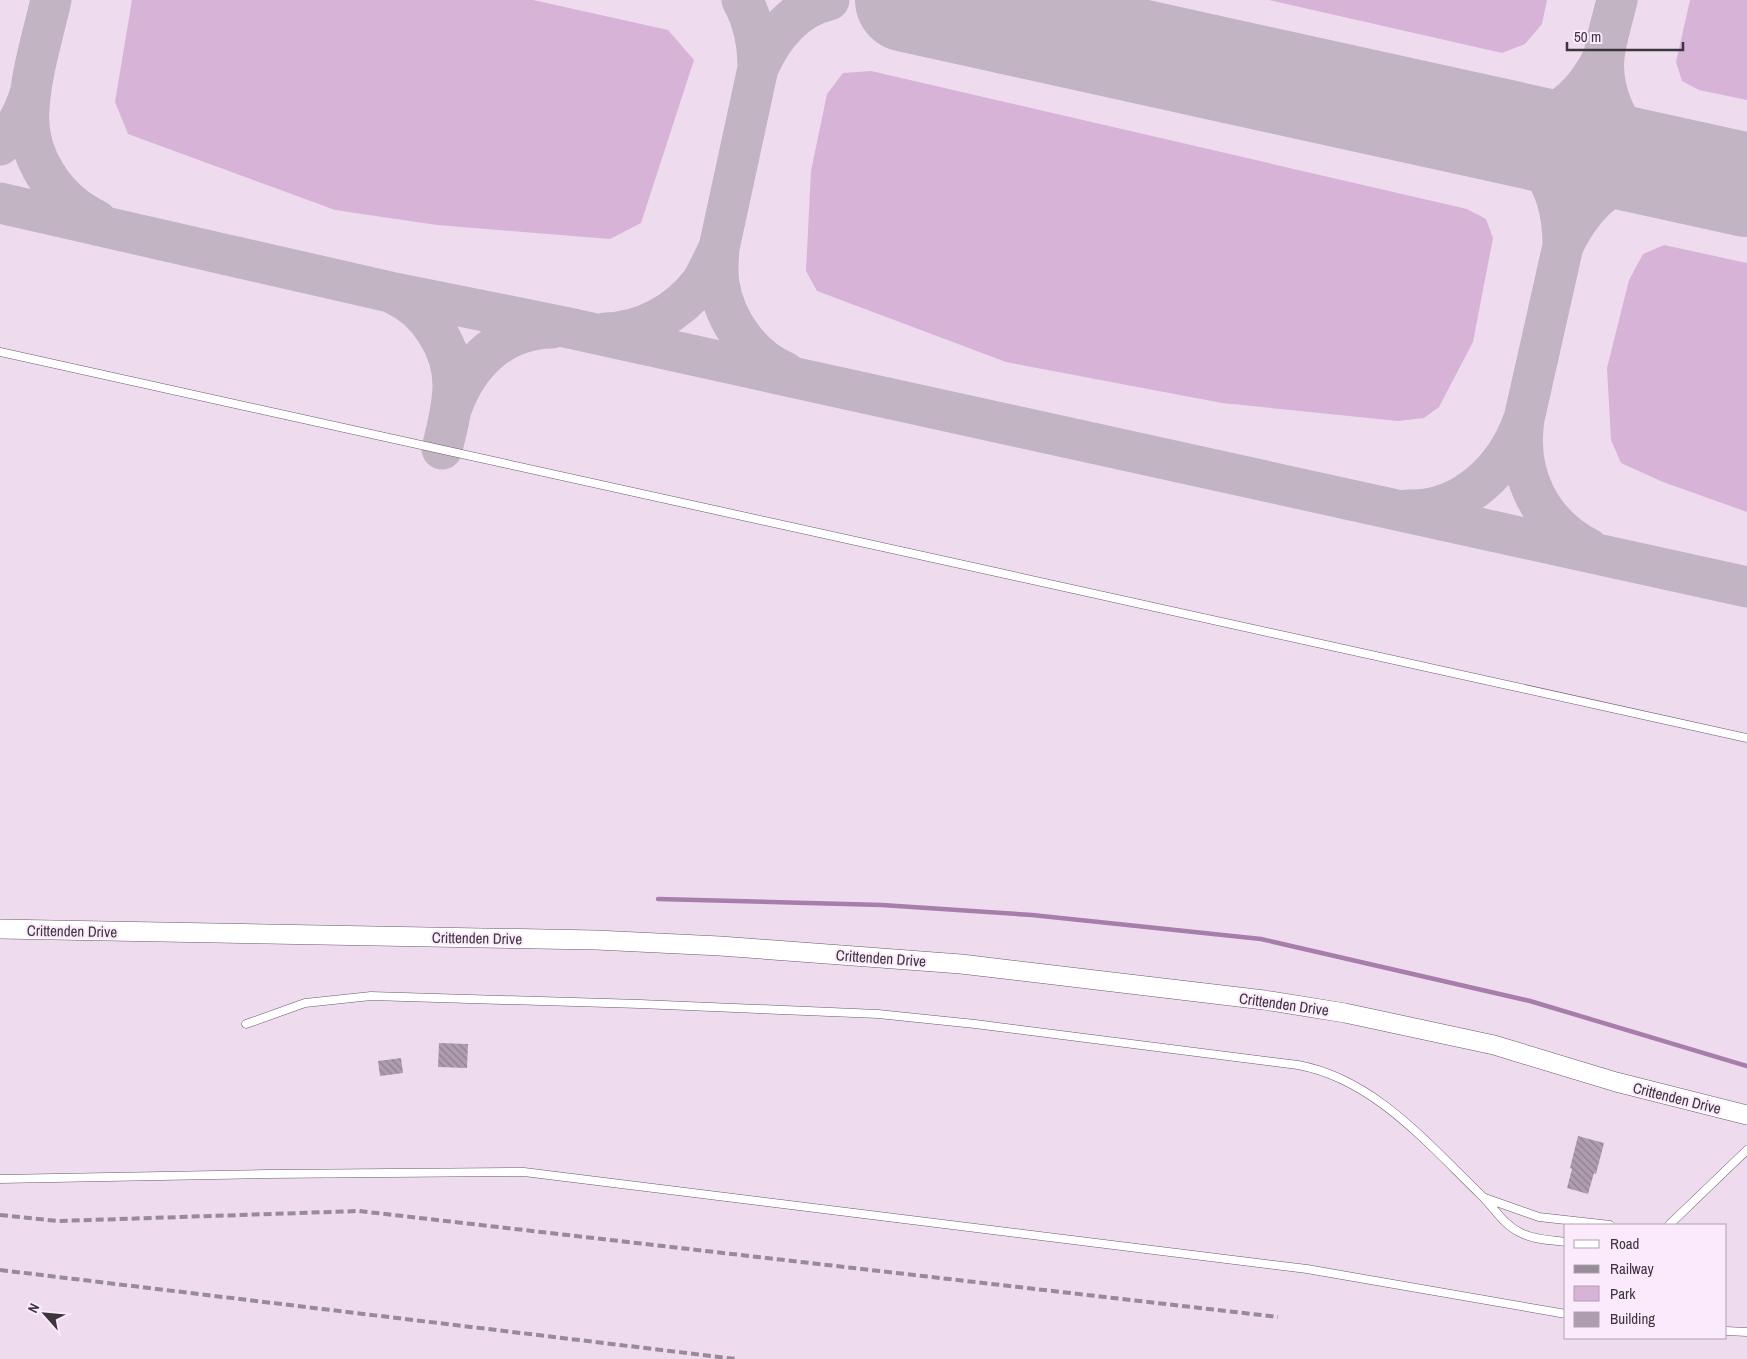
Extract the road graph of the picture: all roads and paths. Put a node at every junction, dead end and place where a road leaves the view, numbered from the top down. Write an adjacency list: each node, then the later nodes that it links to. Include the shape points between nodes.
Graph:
1 (0, 352): 2 (lane)
2 (1747, 738)
3 (0, 929): 5 (street, Crittenden Drive, via 596,940 962,964 1345,1013 1494,1045 1616,1082)
4 (246, 1024): 8 (lane, via 304,1003 371,996 792,1010 878,1014 976,1024 1298,1065 1315,1068 1365,1092 1397,1114)
5 (1747, 1116)
6 (1747, 1150): 10 (lane)
7 (0, 1179): 12 (lane, via 524,1172 1307,1269)
8 (1484, 1197): 9 (lane, via 1539,1217); 11 (lane, via 1509,1226 1536,1238)
9 (1601, 1224)
10 (1670, 1224)
11 (1564, 1242)
12 (1564, 1314)
13 (1727, 1331): 14 (lane)
14 (1747, 1332)

